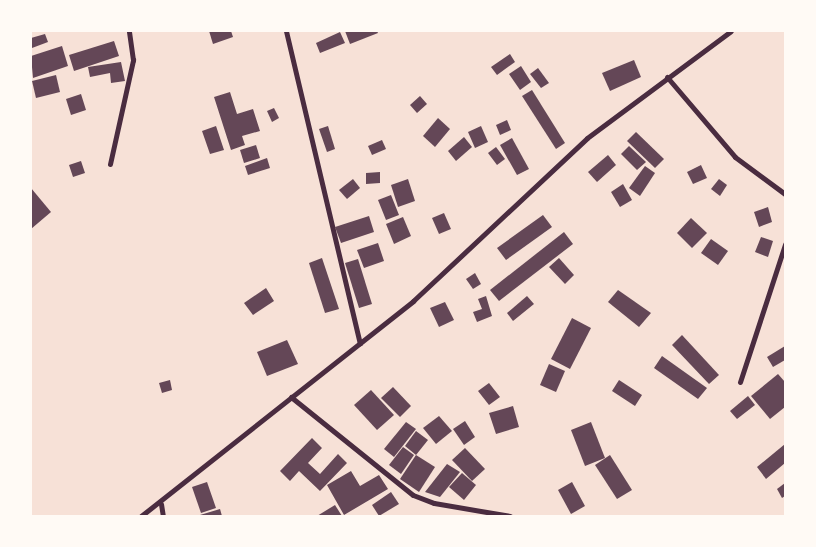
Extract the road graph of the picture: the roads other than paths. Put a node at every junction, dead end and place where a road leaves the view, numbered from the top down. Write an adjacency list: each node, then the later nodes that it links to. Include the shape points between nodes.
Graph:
1 (129, 31): 5 (street, via 134,60)
2 (286, 31): 8 (street)
3 (731, 31): 4 (street)
4 (667, 76): 6 (street, via 735,157); 8 (street, via 587,138 412,301)
5 (110, 164)
6 (785, 194)
7 (785, 244): 9 (street)
8 (360, 343): 10 (street)
9 (740, 382)
10 (291, 397): 11 (street); 14 (street, via 413,495 434,503)
11 (161, 504): 12 (street); 13 (street)
12 (141, 516)
13 (162, 516)
14 (510, 516)

